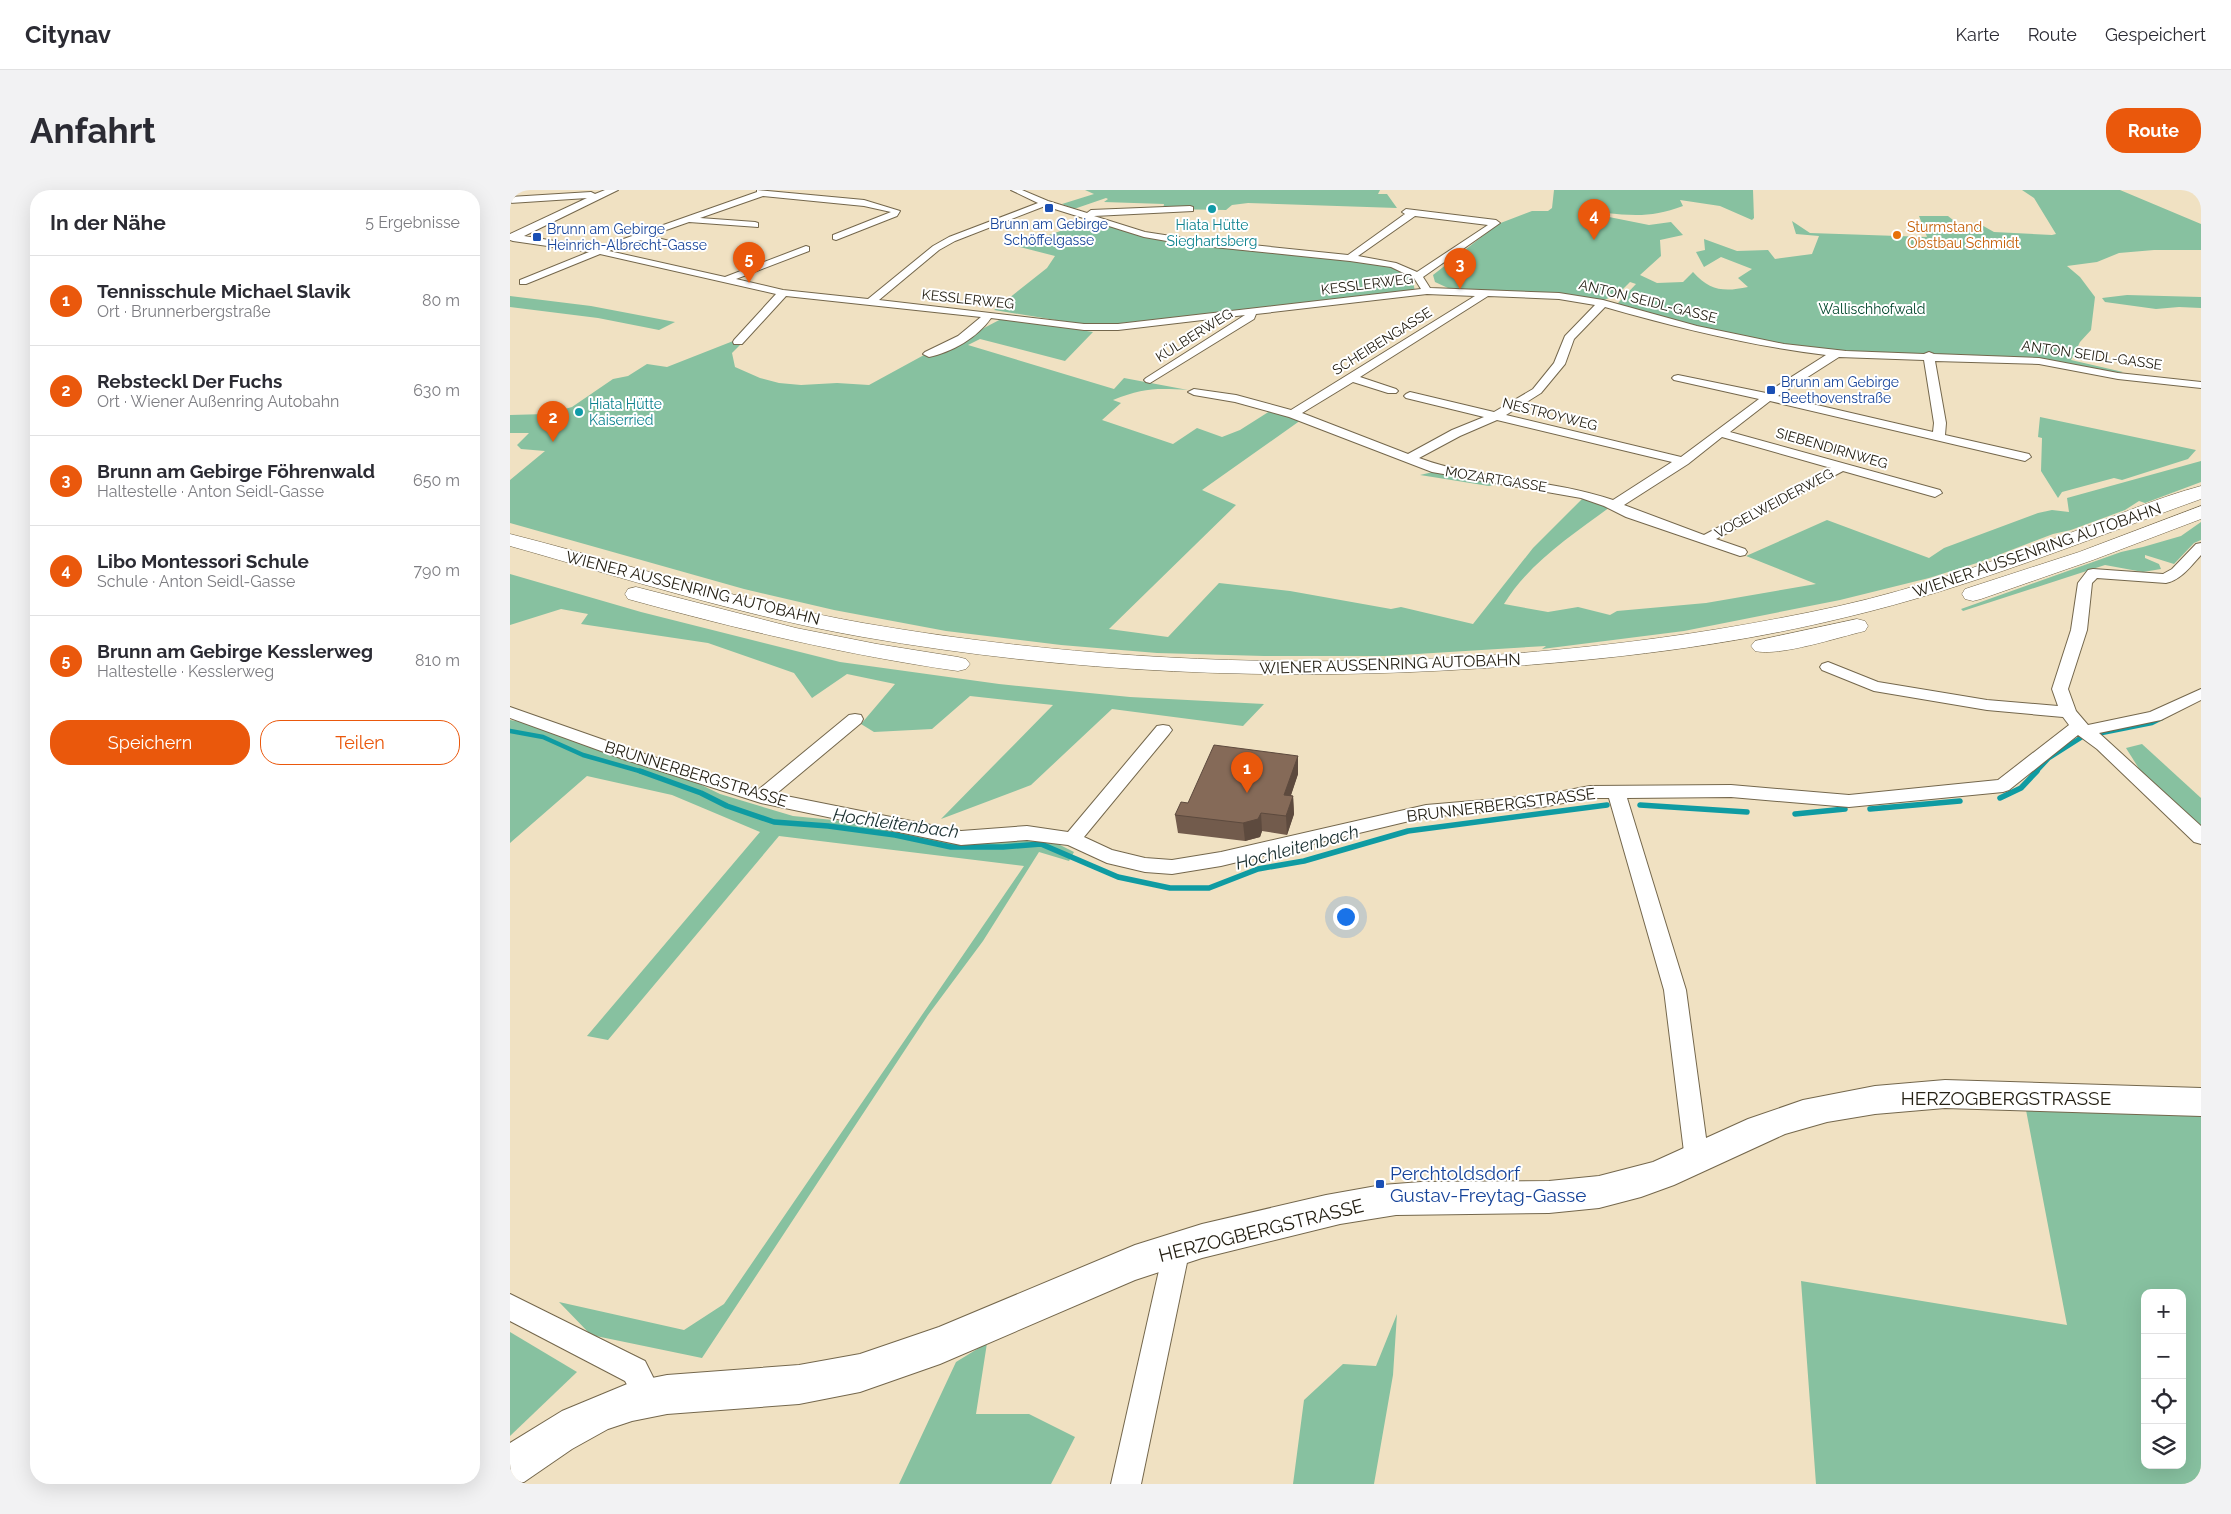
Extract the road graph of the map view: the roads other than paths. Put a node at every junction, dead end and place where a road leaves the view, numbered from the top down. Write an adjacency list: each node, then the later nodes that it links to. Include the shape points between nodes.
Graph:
1 (544, 190): 6 (street)
2 (614, 190): 5 (street)
3 (1015, 190): 8 (street)
4 (761, 192): 11 (street); 15 (street, via 864,203 896,212)
5 (601, 194): 6 (street); 13 (street)
6 (532, 198): 7 (street)
7 (510, 200)
8 (1045, 204): 10 (street); 26 (street, via 936,248)
9 (1190, 209): 10 (street)
10 (1083, 214): 19 (street, via 1135,231 1184,241)
11 (687, 220): 12 (street); 14 (street)
12 (754, 225)
13 (512, 237): 18 (street, KESSLERWEG)
14 (639, 237): 16 (street); 18 (street)
15 (836, 237)
16 (681, 244)
17 (806, 249): 21 (street)
18 (599, 251): 21 (street, KESSLERWEG); 22 (street)
19 (1350, 258): 20 (street, via 1394,265); 20 (street, via 1410,212 1496,223)
20 (1418, 276): 23 (street)
21 (726, 280): 24 (street, KESSLERWEG)
22 (523, 282)
23 (1427, 291): 25 (street, ANTON SEIDL-GASSE); 28 (street, KESSLERWEG)
24 (782, 293): 26 (street, KESSLERWEG); 30 (street)
25 (1485, 294): 27 (street, ANTON SEIDL-GASSE, via 1559,296); 34 (street, SCHEIBENGASSE)
26 (870, 303): 29 (street, KESSLERWEG)
27 (1604, 303): 31 (street, ANTON SEIDL-GASSE, via 1695,329 1784,347); 43 (street, via 1578,326 1569,338 1559,364 1537,391)
28 (1251, 312): 29 (street, KESSLERWEG, via 1118,327 1084,327); 36 (street, KÜLBERWEG, via 1250,317)
29 (988, 314): 32 (street, via 983,323 948,346)
30 (738, 342)
31 (1837, 353): 33 (street, ANTON SEIDL-GASSE); 41 (street)
32 (929, 354)
33 (1929, 356): 37 (street, ANTON SEIDL-GASSE, via 2039,361 2118,376); 45 (street, via 1940,423)
34 (1352, 378): 38 (street); 42 (street, SCHEIBENGASSE)
35 (1678, 378): 41 (street)
36 (1150, 380)
37 (2201, 385)
38 (1392, 391)
39 (1194, 392): 42 (street, MOZARTGASSE)
40 (1410, 396): 43 (street, NESTROYWEG)
41 (1768, 397): 44 (street); 45 (street)
42 (1293, 414): 47 (street, MOZARTGASSE)
43 (1497, 416): 47 (street); 48 (street, NESTROYWEG)
44 (1720, 433): 48 (street); 49 (street, SIEBENDIRNWEG)
45 (1938, 438): 46 (street)
46 (2025, 457)
47 (1409, 458): 52 (street, MOZARTGASSE, via 1459,475 1558,489)
48 (1683, 461): 52 (street)
49 (1842, 466): 50 (street, SIEBENDIRNWEG); 54 (street, VOGELWEIDERWEG)
50 (1935, 492)
51 (2201, 492): 55 (highway, WIENER AUSSENRING AUTOBAHN, via 1990,569 1896,598 1786,623 1662,645 1554,657 1390,667 1252,668 1114,662 970,647 859,629 746,605)
52 (1616, 504): 54 (street, MOZARTGASSE, via 1631,514)
53 (2201, 512): 58 (highway, WIENER AUSSENRING AUTOBAHN, via 2011,582 1917,612 1803,639 1656,664 1544,676 1388,686 1246,687 1113,680 956,664 840,645 726,620)
54 (1706, 539): 57 (street, MOZARTGASSE)
55 (510, 540)
56 (2201, 547): 59 (street, via 2166,579)
57 (1740, 552)
58 (510, 558)
59 (2129, 574): 64 (street, via 2093,573 2085,583 2079,630 2060,689)
60 (1828, 667): 64 (street, via 1874,686 1987,705)
61 (2201, 694): 64 (street, BRUNNERBERGSTRASSE, via 2155,716)
62 (510, 712): 67 (street, BRUNNERBERGSTRASSE, via 632,756)
63 (855, 719): 67 (street)
64 (2084, 728): 66 (street, BRUNNERBERGSTRASSE, via 2003,786 1849,801 1732,791); 68 (street)
65 (1163, 730): 69 (street)
66 (1616, 792): 69 (street, BRUNNERBERGSTRASSE, via 1590,792 1542,801 1426,812 1221,859 1172,867 1106,856); 71 (street, via 1675,990)
67 (761, 797): 69 (street, BRUNNERBERGSTRASSE, via 961,838 1026,833)
68 (2201, 837)
69 (1072, 839)
70 (2201, 1102): 71 (main road, HERZOGBERGSTRASSE, via 1915,1095 1872,1100 1763,1127)
71 (1697, 1160): 72 (main road, HERZOGBERGSTRASSE, via 1600,1192 1392,1200 1326,1211)
72 (1177, 1248): 74 (main road, HERZOGBERGSTRASSE, via 1131,1263 899,1361 856,1374 776,1386); 76 (street)
73 (510, 1307): 74 (street, via 635,1371)
74 (649, 1397): 75 (main road, HERZOGBERGSTRASSE, via 581,1422)
75 (510, 1468)
76 (1126, 1484)

